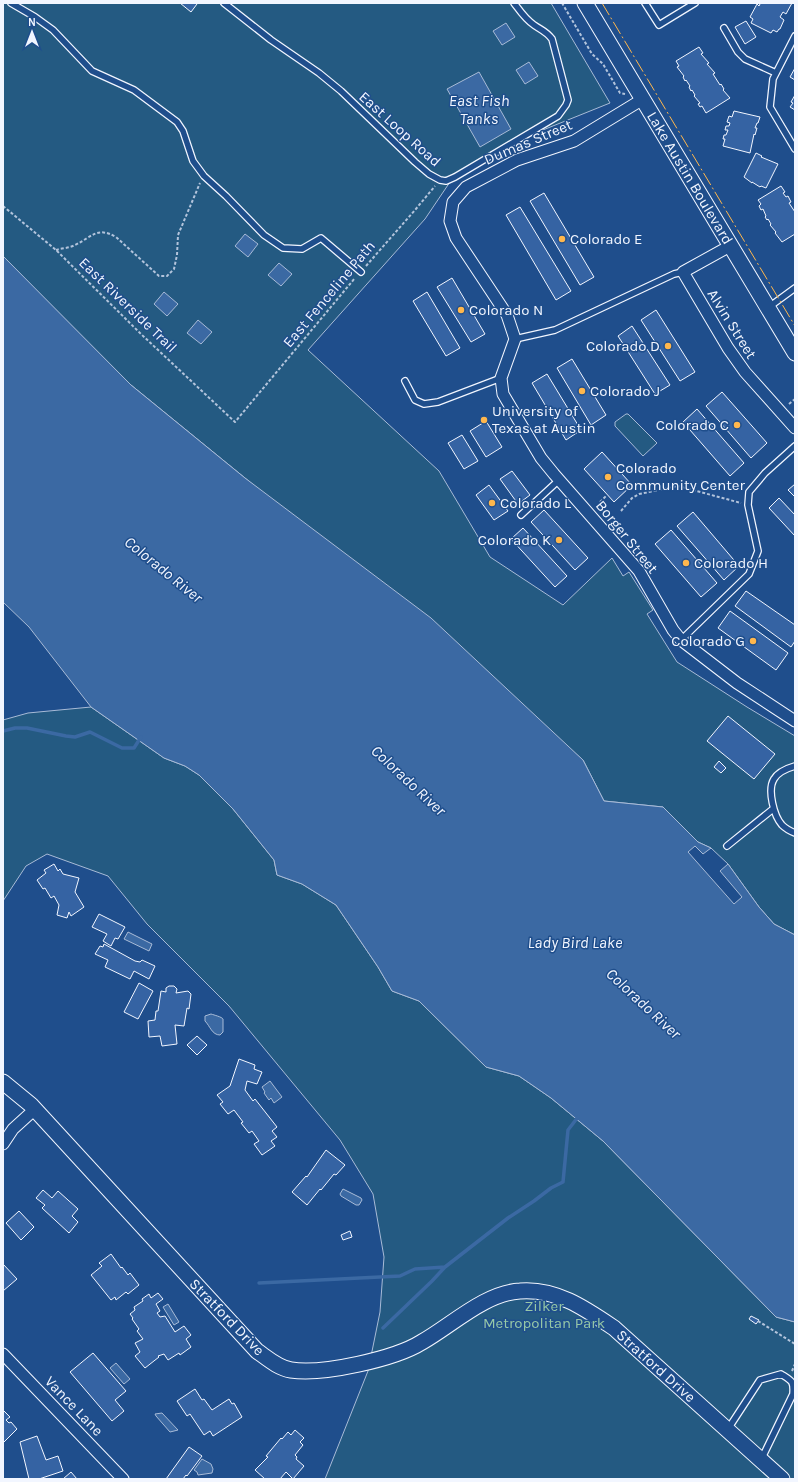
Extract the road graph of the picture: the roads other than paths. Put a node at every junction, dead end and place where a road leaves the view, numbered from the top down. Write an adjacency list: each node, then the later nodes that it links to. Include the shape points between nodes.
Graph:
1 (11, 3): 13 (lane, via 53,30 92,71 134,90 177,122 183,131 193,161 204,176 264,235 282,248 302,249 321,238)
2 (224, 3): 3 (lane, East Loop Road, via 341,91 429,174 446,181 558,116 568,100 552,39 547,32 524,17)
3 (514, 3)
4 (585, 3): 10 (street, Lake Austin Boulevard)
5 (645, 3): 6 (lane, via 659,25)
6 (695, 3)
7 (724, 28): 9 (lane, via 745,59)
8 (795, 36): 9 (lane)
9 (776, 73): 11 (lane, via 770,107)
10 (643, 99): 12 (street, Lake Austin Boulevard); 17 (street, Dumas Street, via 574,141 517,160 466,187 453,202 450,221 456,238 507,315)
11 (795, 149)
12 (730, 246): 14 (street); 16 (street, Lake Austin Boulevard)
13 (361, 272)
14 (683, 272): 17 (lane, via 555,330); 21 (street, Alvin Street, via 745,372)
15 (795, 288): 16 (lane)
16 (767, 308): 18 (street, Lake Austin Boulevard)
17 (515, 339): 19 (street)
18 (795, 353)
19 (501, 378): 20 (lane, via 438,402 424,404 415,400); 23 (street, Borger Street, via 503,394 541,458)
20 (405, 381)
21 (795, 428)
22 (795, 446): 25 (lane, via 749,492 748,505 758,551 749,574)
23 (558, 480): 24 (lane); 25 (street, Borger Street, via 639,571)
24 (521, 515)
25 (681, 640): 26 (street, Borger Street, via 737,683)
26 (795, 721)
27 (795, 766): 28 (lane, via 786,768 774,779 771,790)
28 (773, 809): 29 (lane, via 781,824); 30 (lane)
29 (795, 833)
30 (727, 846)
31 (3, 1082): 32 (street, Stratford Drive)
32 (35, 1109): 33 (street, via 13,1129); 35 (street, Stratford Drive, via 257,1350 274,1364 289,1370 311,1371 379,1359 421,1343 498,1295 542,1291 586,1309 614,1328)
33 (3, 1144)
34 (3, 1354): 38 (street, Vance Lane)
35 (727, 1430): 36 (street, Stratford Drive); 36 (lane, via 760,1380 781,1374 791,1380 794,1384 794,1394)
36 (760, 1460): 37 (street, Stratford Drive)
37 (780, 1477)
38 (123, 1479)

